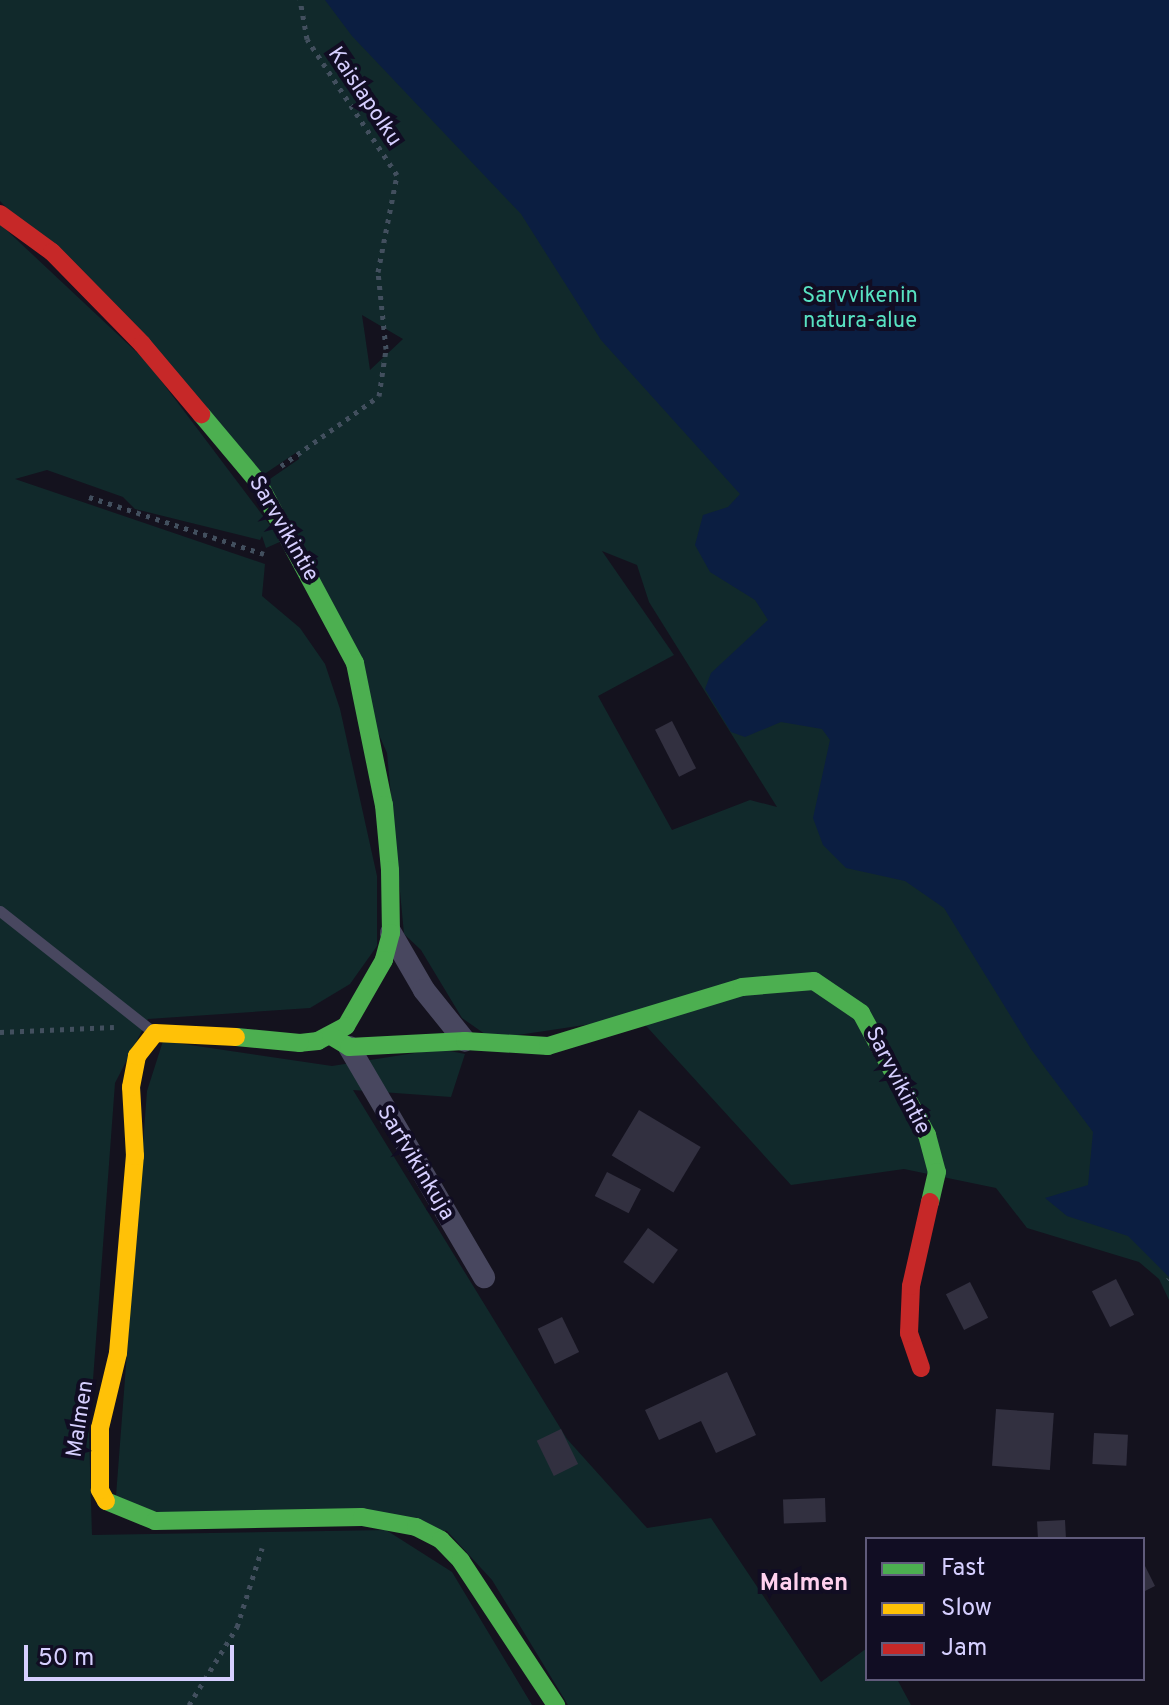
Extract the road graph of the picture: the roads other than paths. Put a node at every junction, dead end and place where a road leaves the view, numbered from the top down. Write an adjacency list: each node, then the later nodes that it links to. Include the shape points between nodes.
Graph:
1 (0, 214): 3 (street, Sarvvikintie, via 52,252 142,344 258,482 336,619 364,698 384,805)
2 (0, 911): 4 (lane)
3 (391, 933): 5 (street, Sarvvikintie, via 370,990); 6 (street, Sarvvikintie, via 424,990)
4 (155, 1033): 5 (street); 9 (street, Malmen, via 137,1056 131,1087 135,1156 118,1353 100,1428 100,1490 118,1509 155,1521 391,1520 441,1540 461,1561)
5 (340, 1041): 6 (street, Sarvvikintie); 7 (street, Sarfvikinkuja)
6 (465, 1041): 8 (street, Sarvvikintie, via 548,1046 742,987 814,981 861,1013 914,1106 937,1172 911,1286 909,1333)
7 (484, 1277)
8 (921, 1368)
9 (556, 1705)

